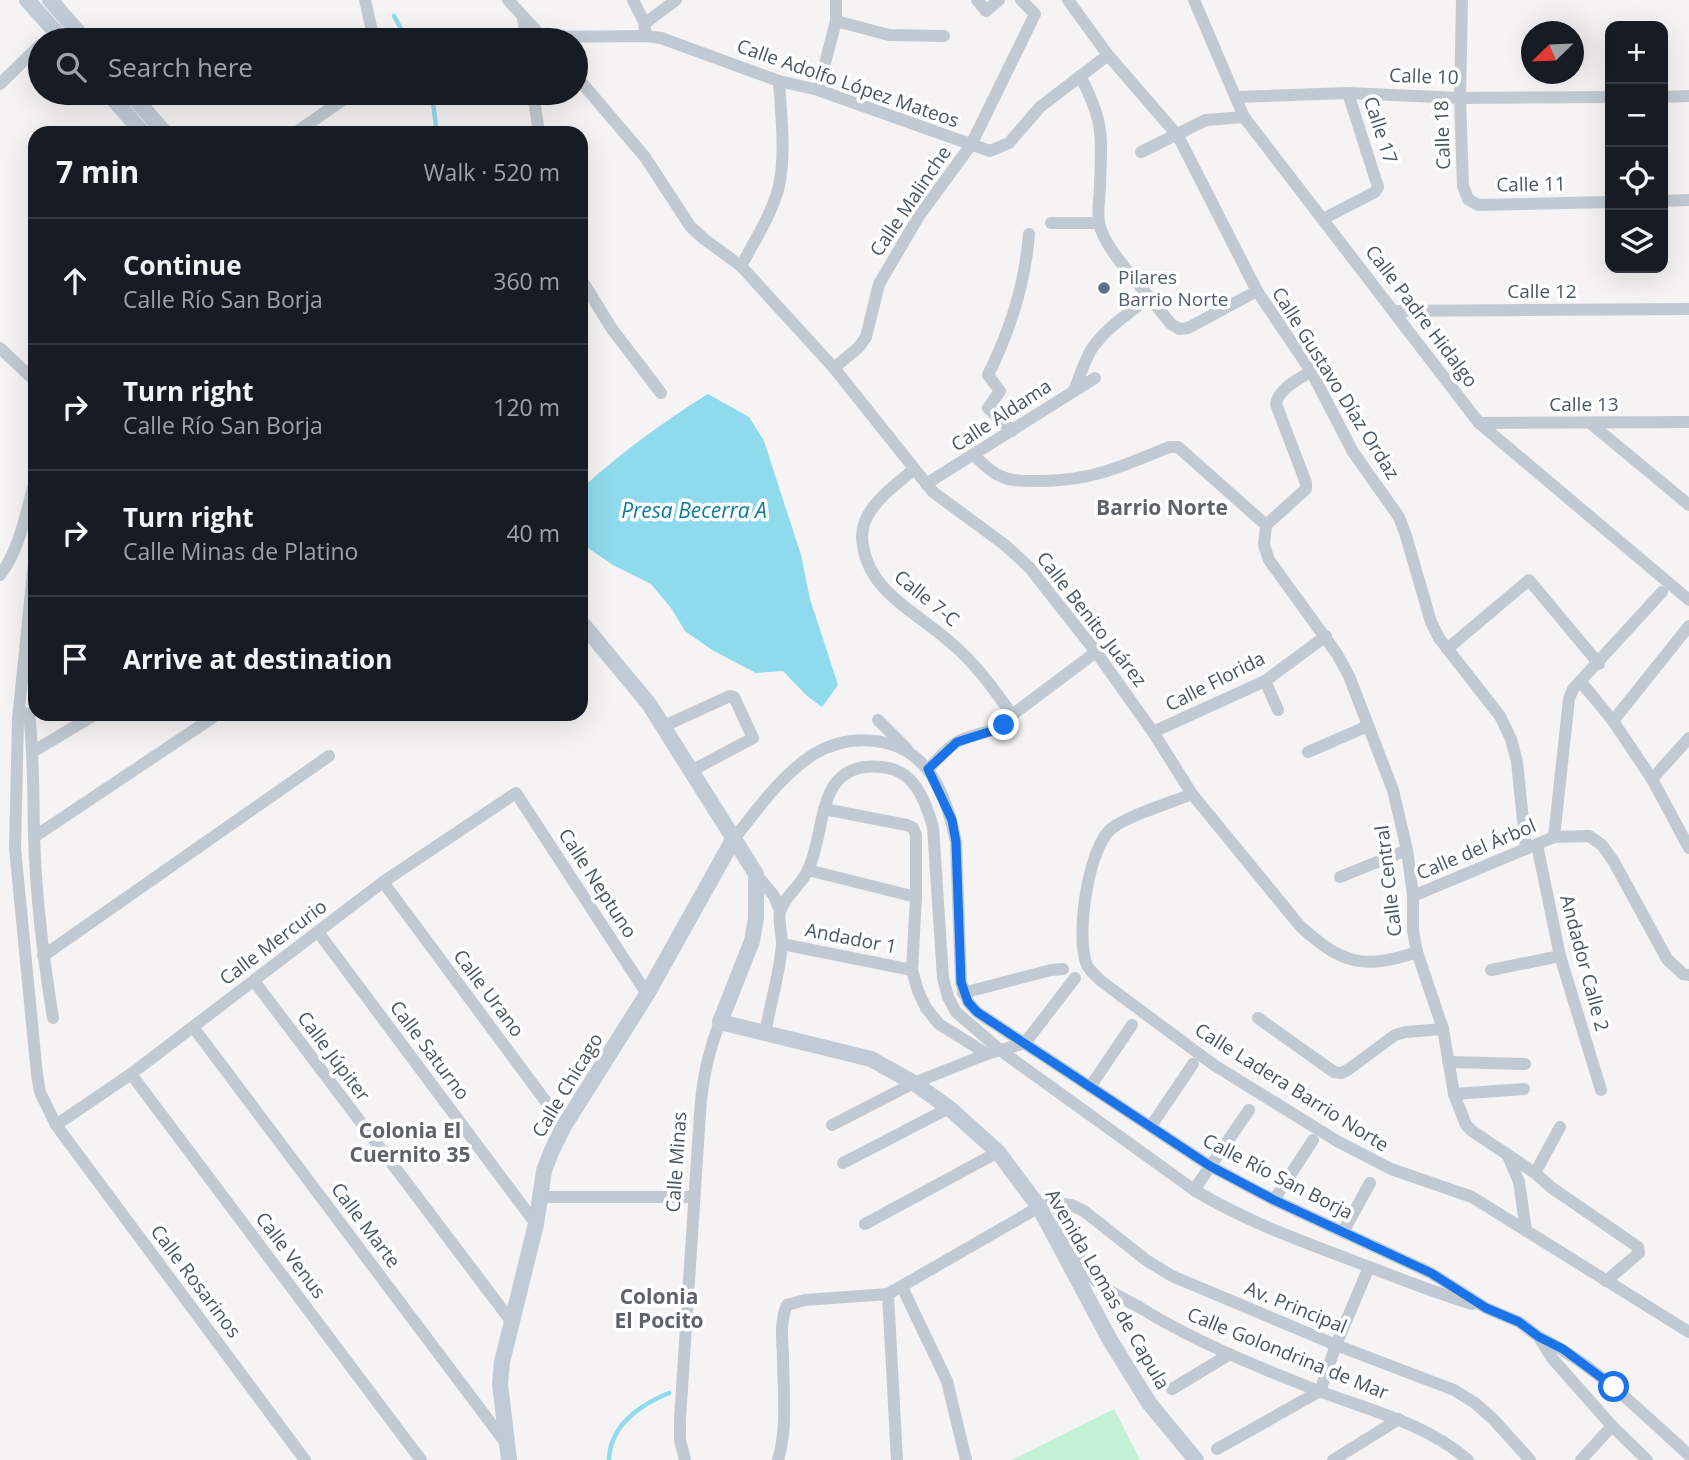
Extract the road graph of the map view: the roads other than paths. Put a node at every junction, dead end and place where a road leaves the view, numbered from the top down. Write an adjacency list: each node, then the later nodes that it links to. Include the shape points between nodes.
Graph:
1 (27, 0): 17 (street)
2 (50, 0): 18 (street)
3 (365, 0): 19 (street)
4 (509, 0): 14 (street)
5 (633, 0): 22 (street)
6 (676, 0): 15 (street)
7 (836, 0): 16 (street)
8 (977, 0): 9 (street, via 986,11)
9 (999, 0)
10 (1021, 0): 48 (street, Calle Malinche, via 1035,14)
11 (1068, 0): 25 (street, Calle Gustavo Díaz Ordaz)
12 (1194, 0): 35 (street, Calle Padre Hidalgo)
13 (1462, 0): 36 (street, Calle 18)
14 (523, 17): 20 (street); 21 (street)
15 (648, 21)
16 (836, 21): 23 (street, via 889,36); 31 (street)
17 (52, 28)
18 (56, 28)
19 (371, 28)
20 (524, 28)
21 (534, 28)
22 (646, 36): 24 (street, Calle Adolfo López Mateos); 28 (street, Calle Adolfo López Mateos)
23 (944, 36)
24 (588, 38)
25 (1108, 55): 27 (street, Calle Adolfo López Mateos); 47 (street, Calle Gustavo Díaz Ordaz)
26 (28, 56): 29 (street)
27 (1080, 76): 48 (street, Calle Adolfo López Mateos, via 1040,107 1009,143 990,151); 56 (street, via 1100,119)
28 (779, 81): 31 (street, Calle Adolfo López Mateos); 58 (street, via 783,155 778,187)
29 (0, 83)
30 (588, 90): 58 (street, Calle Benito Juárez, via 645,157 691,226)
31 (818, 90): 48 (street, Calle Adolfo López Mateos)
32 (1349, 93): 35 (street, Calle 10); 36 (street, Calle 10); 54 (street, Calle 17, via 1378,187)
33 (1668, 96): 34 (street)
34 (1689, 96)
35 (1237, 97): 42 (street, Calle Padre Hidalgo)
36 (1460, 97): 37 (street, Calle 10); 50 (street, Calle 18)
37 (1605, 97)
38 (118, 105): 43 (street)
39 (140, 105): 44 (street)
40 (336, 105): 45 (street)
41 (535, 105): 46 (street)
42 (1244, 117): 47 (street, via 1206,120); 54 (street, Calle Padre Hidalgo)
43 (137, 126)
44 (159, 126)
45 (305, 126)
46 (538, 126)
47 (1178, 136): 49 (street); 60 (street, Calle Gustavo Díaz Ordaz)
48 (971, 145): 65 (street, Calle Malinche, via 919,216 879,284 866,337)
49 (1141, 152)
50 (1462, 186): 53 (street, Calle 11, via 1468,199 1479,205)
51 (1689, 200): 52 (street)
52 (1668, 201)
53 (1605, 202)
54 (1323, 219): 63 (street, Calle Padre Hidalgo)
55 (1051, 223): 56 (street)
56 (1099, 223): 61 (street)
57 (1029, 234): 74 (street, via 1018,302 988,374 1000,391 988,408)
58 (741, 266): 65 (street, Calle Benito Juárez)
59 (588, 290): 70 (street)
60 (1257, 291): 61 (street, via 1179,329); 66 (street, Calle Gustavo Díaz Ordaz)
61 (1149, 297): 69 (street, via 1103,334)
62 (1689, 309): 63 (street, Calle 12)
63 (1395, 311): 72 (street, Calle Padre Hidalgo)
64 (0, 348): 67 (street)
65 (834, 368): 76 (street, Calle Benito Juárez)
66 (1311, 371): 80 (street, via 1283,390 1276,404 1306,489); 87 (street, Calle Gustavo Díaz Ordaz, via 1353,452 1398,517 1431,622)
67 (28, 374)
68 (1095, 378): 69 (street, Calle Aldama)
69 (1074, 391): 74 (street, Calle Aldama)
70 (661, 393)
71 (1689, 422): 73 (street, Calle 13)
72 (1479, 423): 73 (street, Calle 13); 83 (street, Calle Padre Hidalgo)
73 (1590, 423): 79 (street)
74 (1013, 432): 75 (street, Calle Aldama)
75 (975, 456): 77 (street, Calle Aldama); 80 (street, via 1004,478 1062,480 1093,477 1178,447)
76 (913, 470): 77 (street, Calle Benito Juárez); 95 (street, Calle 7-C, via 867,516 862,542 872,576 950,641 989,682)
77 (926, 484): 88 (street, Calle Benito Juárez, via 1029,567)
78 (28, 504): 81 (street, via 14,550)
79 (1689, 505)
80 (1266, 525): 86 (street, Calle Central, via 1264,545 1269,560)
81 (0, 575)
82 (1662, 592): 89 (street)
83 (1689, 600)
84 (1689, 626): 100 (street)
85 (588, 630): 101 (street)
86 (1326, 636): 90 (street, Calle Florida); 102 (street, Calle Central, via 1349,676)
87 (1447, 649): 89 (street, via 1532,580); 118 (street, Calle Gustavo Díaz Ordaz, via 1500,716 1511,739)
88 (1096, 652): 95 (street); 103 (street, Calle Benito Juárez)
89 (1599, 664): 91 (street)
90 (1265, 681): 93 (street); 103 (street, Calle Florida)
91 (1581, 682): 100 (street); 116 (street, via 1573,689 1567,708)
92 (28, 694): 94 (street)
93 (1279, 710)
94 (27, 714): 161 (street, Calle Rosarinos, via 15,848 37,1075)
95 (1012, 715): 109 (street, via 995,730 957,742)
96 (878, 720): 107 (street)
97 (28, 721): 105 (street)
98 (84, 721): 105 (street)
99 (207, 721): 115 (street)
100 (1613, 721): 111 (street)
101 (664, 726): 110 (street); 110 (street, via 734,698 752,741)
102 (1368, 726): 106 (street); 120 (street, Calle Central, via 1393,790)
103 (1153, 732): 113 (street, Calle Benito Juárez)
104 (1689, 738): 111 (street)
105 (34, 751): 115 (street)
106 (1308, 752)
107 (911, 753): 109 (street); 117 (street, via 862,739 837,743 796,768)
108 (329, 756): 131 (street)
109 (928, 769): 139 (street, via 952,820 956,842)
110 (691, 771): 117 (street)
111 (1652, 779): 119 (street)
112 (516, 793): 124 (street, Calle Mercurio); 140 (street, Calle Neptuno)
113 (1192, 794): 130 (street, Calle Benito Juárez, via 1300,926 1320,944 1357,962 1377,963); 180 (street, Calle Ladera Barrio Norte, via 1111,830 1100,844 1084,901 1087,965 1117,996 1214,1065 1337,1141 1391,1169 1461,1192)
114 (824, 809): 121 (street, Calle Río San Borja); 126 (street, via 913,828); 149 (street, Calle Río San Borja, via 838,779 855,768 895,768 915,784 933,827 948,997)
115 (34, 836): 131 (street)
116 (1554, 837): 118 (street, Calle del Árbol); 136 (street, Calle del Árbol, via 1588,836 1602,845 1667,959)
117 (733, 840): 122 (street); 140 (street, Calle Chicago)
118 (1531, 847): 125 (street, Calle del Árbol); 132 (street, Andador Calle 2)
119 (1689, 848)
120 (1407, 850): 123 (street); 125 (street, Calle Central)
121 (808, 870): 126 (street); 127 (street, Calle Río San Borja)
122 (756, 874): 127 (street); 143 (street, Calle Minas, via 752,941)
123 (1340, 877)
124 (383, 882): 128 (street, Calle Mercurio); 163 (street, Calle Urano)
125 (1413, 896): 130 (street, Calle Central)
126 (916, 897): 134 (street)
127 (780, 911): 129 (street)
128 (318, 932): 138 (street, Calle Mercurio); 178 (street, Calle Saturno)
129 (782, 944): 134 (street, Andador 1); 147 (street)
130 (1417, 952): 146 (street, Calle Central)
131 (43, 956): 141 (street)
132 (1560, 956): 135 (street); 157 (street, Andador Calle 2)
133 (1063, 969): 139 (street)
134 (912, 970): 149 (street, via 926,1008 939,1024)
135 (1491, 970)
136 (1689, 975)
137 (1075, 978): 148 (street)
138 (254, 981): 145 (street, Calle Mercurio); 187 (street, Calle Júpiter)
139 (963, 993): 148 (street, Calle Río San Borja, via 977,1012)
140 (647, 994): 163 (street, Calle Chicago)
141 (53, 1018)
142 (1258, 1018): 146 (street, via 1334,1072 1342,1073 1395,1035)
143 (720, 1022): 147 (street, Avenida Lomas de Capula); 175 (street, Calle Minas, via 702,1081)
144 (1132, 1025): 155 (street)
145 (193, 1027): 153 (street, Calle Mercurio); 197 (street, Calle Marte)
146 (1443, 1029): 150 (street, Calle Central)
147 (765, 1034): 154 (street, Avenida Lomas de Capula, via 871,1059)
148 (1025, 1043): 149 (street); 155 (street, Calle Río San Borja)
149 (994, 1052): 154 (street); 173 (street, Calle Río San Borja)
150 (1448, 1062): 152 (street); 158 (street, Calle Central)
151 (1193, 1064): 164 (street)
152 (1525, 1064)
153 (131, 1074): 161 (street, Calle Mercurio); 200 (street, Calle Venus)
154 (914, 1083): 159 (street, Avenida Lomas de Capula); 162 (street)
155 (1090, 1087): 164 (street, Calle Río San Borja)
156 (1524, 1089): 158 (street)
157 (1601, 1090)
158 (1454, 1094): 168 (street, Calle Central, via 1466,1125)
159 (948, 1108): 167 (street, Avenida Lomas de Capula); 169 (street)
160 (1249, 1110): 170 (street)
161 (56, 1125): 199 (street, Calle Rosarinos)
162 (832, 1125)
163 (564, 1126): 174 (street, Calle Chicago, via 544,1171)
164 (1151, 1126): 170 (street, Calle Río San Borja)
165 (1560, 1127): 171 (street)
166 (1313, 1140): 176 (street)
167 (998, 1152): 177 (street, Avenida Lomas de Capula); 179 (street)
168 (1507, 1154): 171 (street, Calle Central); 180 (street, via 1519,1182)
169 (842, 1163)
170 (1210, 1166): 173 (street); 176 (street, Calle Río San Borja)
171 (1535, 1173): 183 (street, Calle Central, via 1638,1247 1639,1253)
172 (1370, 1183): 181 (street)
173 (1194, 1190): 182 (street, Calle Río San Borja, via 1257,1224)
174 (539, 1197): 175 (street); 178 (street, Calle Chicago)
175 (694, 1197): 201 (street, Calle Minas, via 680,1419)
176 (1274, 1200): 181 (street, Calle Río San Borja)
177 (1047, 1205): 184 (street); 190 (street, Av. Principal, via 1072,1205 1172,1276); 191 (street, Calle Golondrina de Mar, via 1094,1279); 205 (street, Avenida Lomas de Capula, via 1110,1340 1149,1403)
178 (536, 1224): 187 (street, Calle Chicago)
179 (865, 1224)
180 (1526, 1230): 183 (street, Calle Ladera Barrio Norte)
181 (1343, 1232): 186 (street, Calle Río San Borja, via 1431,1273)
182 (1369, 1267): 186 (street, Calle Río San Borja, via 1423,1290); 190 (street)
183 (1606, 1281): 188 (street, Calle Ladera Barrio Norte)
184 (902, 1287): 185 (street); 204 (street, via 947,1381)
185 (888, 1294): 202 (street, via 787,1305 782,1324 784,1418); 203 (street)
186 (1486, 1308): 189 (street, Calle Río San Borja, via 1519,1322)
187 (511, 1321): 197 (street, Calle Chicago, via 500,1384)
188 (1689, 1332)
189 (1539, 1337): 195 (street, Calle Río San Borja); 198 (street, Calle Río San Borja, via 1614,1387)
190 (1336, 1345): 193 (street); 208 (street, Av. Principal, via 1454,1390 1494,1420)
191 (1230, 1354): 192 (street); 193 (street, Calle Golondrina de Mar)
192 (1172, 1389)
193 (1320, 1391): 194 (street, Calle Golondrina de Mar); 196 (street)
194 (1399, 1419): 206 (street); 207 (street, Calle Golondrina de Mar, via 1451,1445)
195 (1612, 1426): 209 (street); 210 (street, Calle Río San Borja)
196 (1217, 1449)
197 (509, 1453)
198 (1689, 1455)
199 (305, 1460)
200 (421, 1460)
201 (685, 1460)
202 (778, 1460)
203 (897, 1460)
204 (966, 1460)
205 (1196, 1460)
206 (1333, 1460)
207 (1468, 1460)
208 (1530, 1460)
209 (1581, 1460)
210 (1647, 1460)

